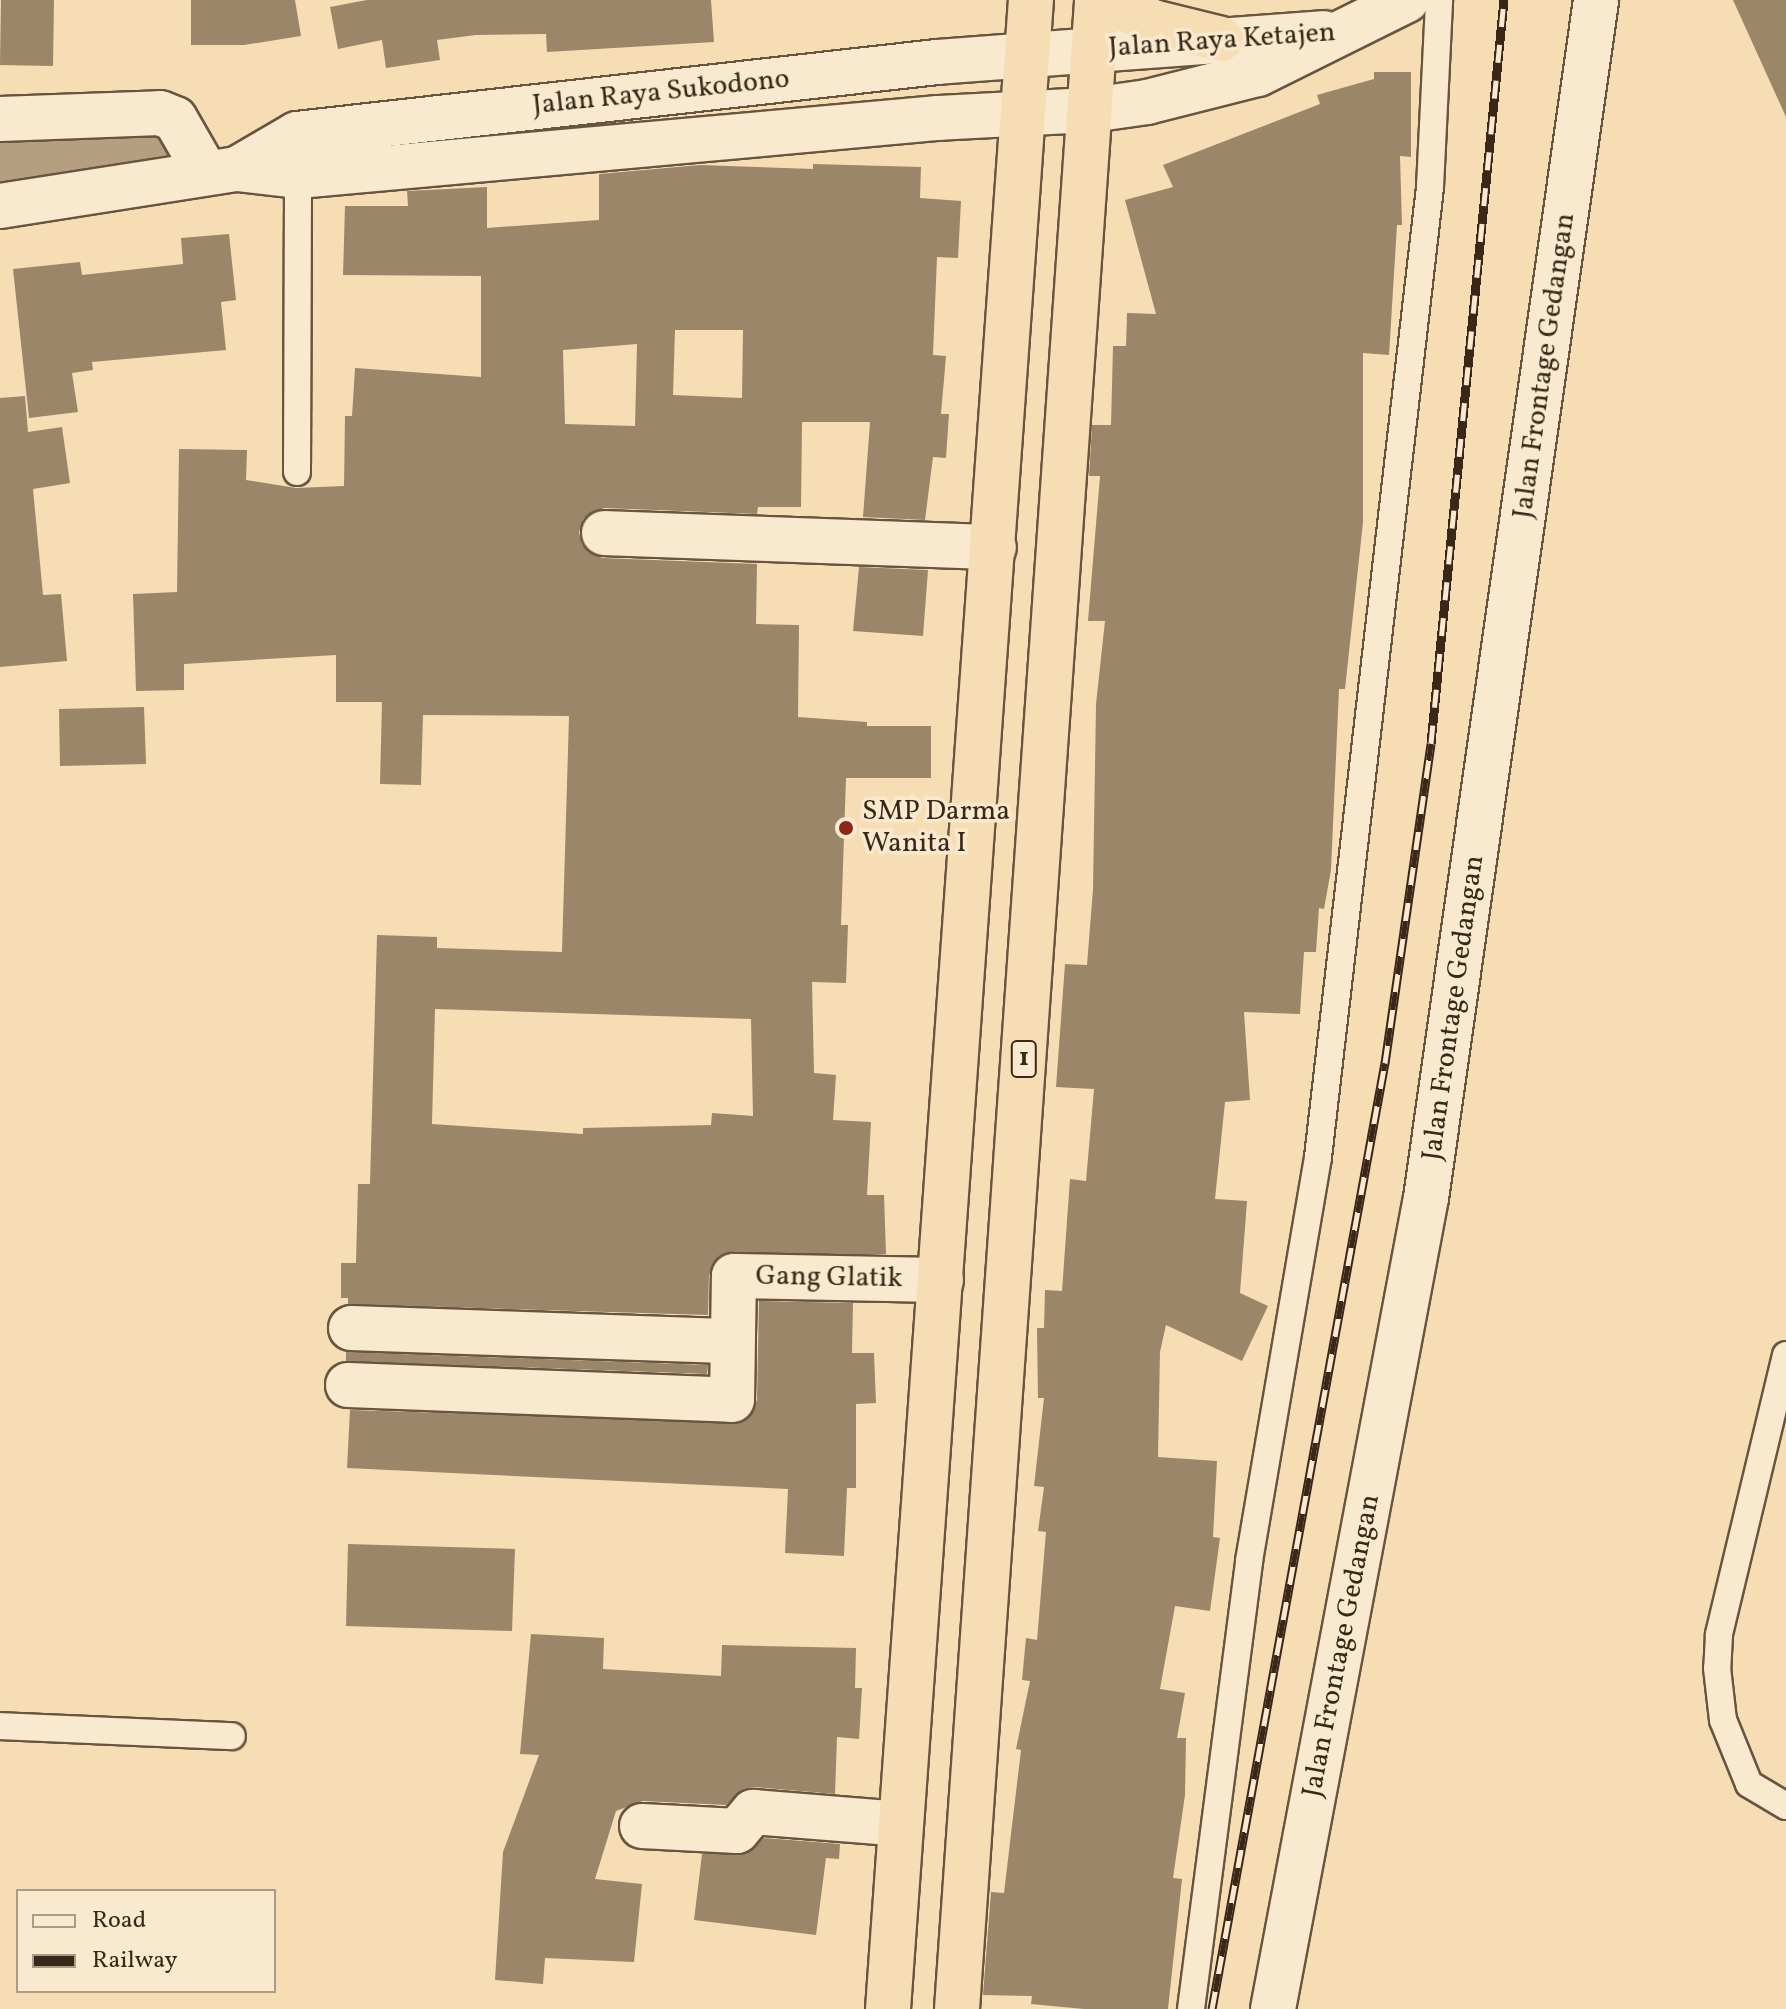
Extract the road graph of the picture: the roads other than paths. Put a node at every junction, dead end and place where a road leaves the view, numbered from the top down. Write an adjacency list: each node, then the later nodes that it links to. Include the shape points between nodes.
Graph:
1 (1031, 0): 10 (highway)
2 (1097, 0): 9 (highway, 1)
3 (1120, 0): 8 (highway, via 1126,10 1153,22)
4 (1407, 0): 7 (street, Jalan Raya Ketajen)
5 (1439, 0): 32 (lane, via 1430,187 1318,1157 1249,1561)
6 (1596, 0): 33 (street, Jalan Frontage Gedangan, via 1426,1198)
7 (1350, 32): 8 (street, Jalan Raya Ketajen); 11 (street, Jalan Raya Ketajen, via 1258,74)
8 (1221, 39): 9 (street, Jalan Raya Ketajen)
9 (1095, 50): 10 (street, Jalan Raya Sukodono); 11 (highway, 1)
10 (1028, 55): 12 (highway); 14 (street, Jalan Raya Sukodono, via 297,134)
11 (1091, 110): 12 (street, Jalan Raya Sukodono); 31 (highway, 1)
12 (1025, 114): 15 (street, Jalan Raya Sukodono); 19 (highway)
13 (0, 119): 14 (street, via 160,113 182,128)
14 (222, 171): 15 (street, Jalan Raya Sukodono); 16 (street, Jalan Raya Sukodono)
15 (298, 176): 17 (lane)
16 (0, 206)
17 (297, 472)
18 (604, 533): 19 (street)
19 (994, 547): 20 (highway)
20 (941, 1280): 22 (street, Gang Glatik, via 734,1276); 28 (highway)
21 (351, 1328): 22 (street)
22 (732, 1341): 24 (street, via 732,1400)
23 (1786, 1355): 27 (lane, via 1719,1635 1717,1668 1723,1720 1749,1784)
24 (348, 1385)
25 (0, 1726): 26 (lane)
26 (232, 1736)
27 (1786, 1806)
28 (901, 1824): 29 (street, via 753,1812 737,1831); 30 (highway)
29 (642, 1826)
30 (888, 2009)
31 (957, 2009)
32 (1191, 2009)
33 (1273, 2009)

